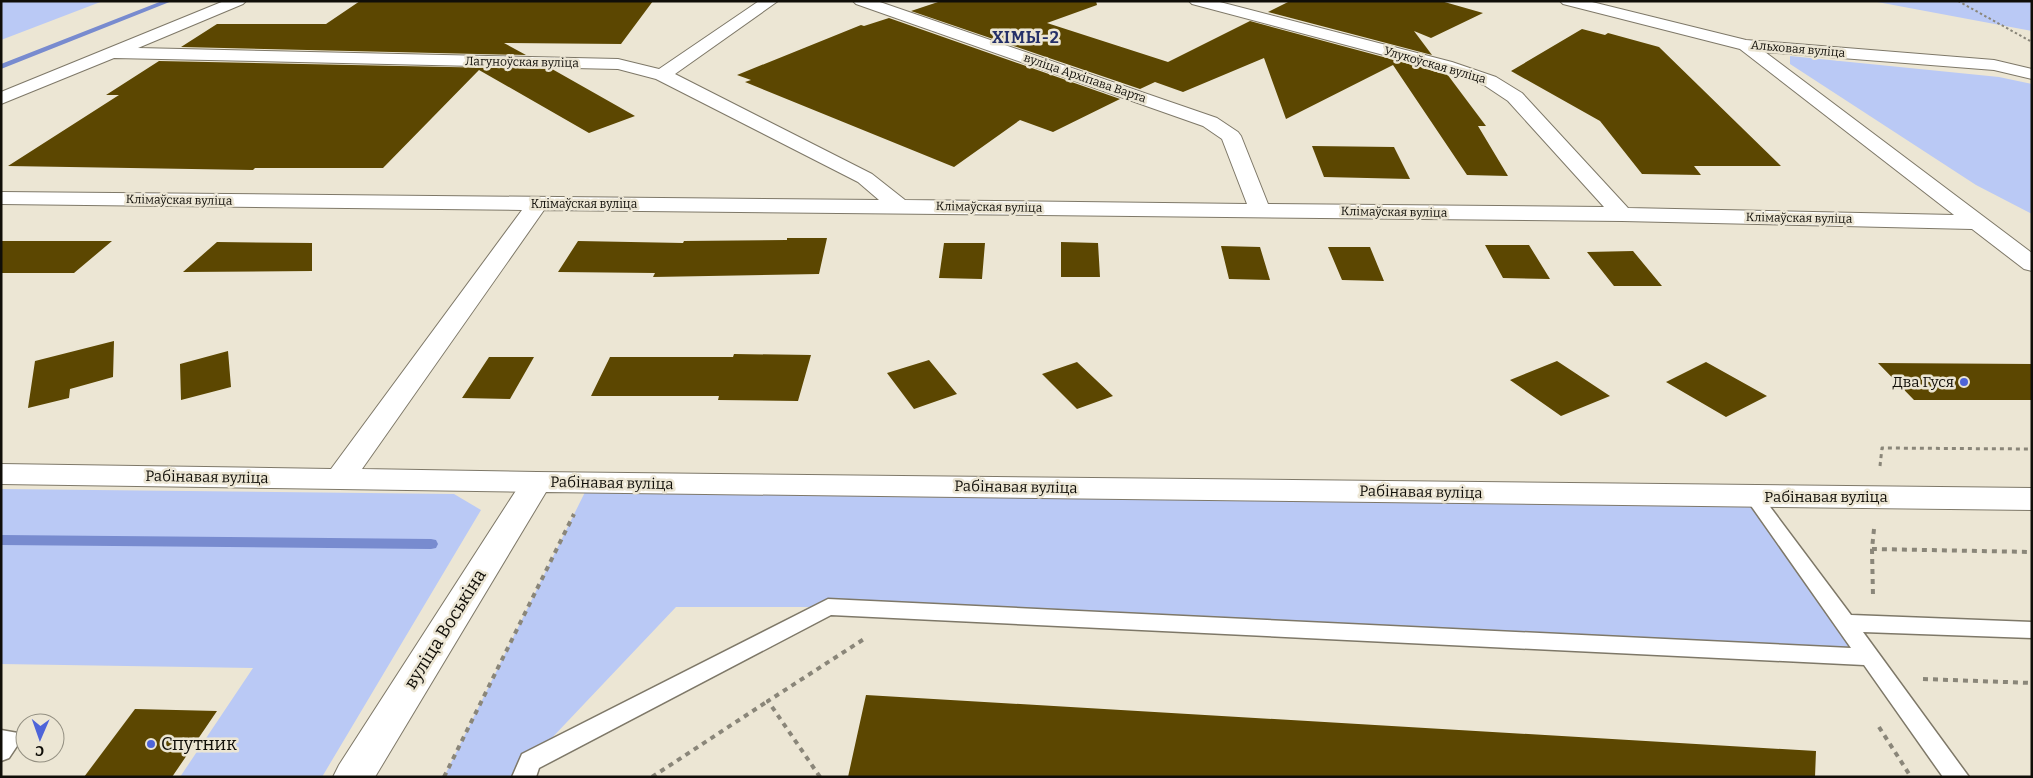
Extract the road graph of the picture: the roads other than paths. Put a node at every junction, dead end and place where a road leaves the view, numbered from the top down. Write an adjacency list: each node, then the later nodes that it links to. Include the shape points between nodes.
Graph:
1 (238, 1): 7 (street)
2 (770, 1): 11 (street)
3 (861, 1): 16 (street, вуліца Архіпава Варта, via 1210,122 1231,136)
4 (1197, 1): 17 (street, Улукоўская вуліца, via 1446,66 1490,81 1515,97)
5 (1568, 1): 6 (street, Альховая вуліца)
6 (1746, 45): 9 (street, Альховая вуліца); 18 (street)
7 (110, 53): 11 (street, Лагуноўская вуліца, via 618,64); 12 (street)
8 (2032, 62): 9 (street)
9 (1994, 65): 10 (street, Альховая вуліца)
10 (2032, 74)
11 (662, 75): 15 (street, Лагуноўская вуліца, via 865,178)
12 (1, 99)
13 (1, 198): 14 (street, Клімаўская вуліца)
14 (537, 204): 15 (street, Клімаўская вуліца); 21 (street)
15 (899, 206): 16 (street, Клімаўская вуліца)
16 (1260, 210): 17 (street, Клімаўская вуліца)
17 (1622, 214): 18 (street, Клімаўская вуліца)
18 (1976, 222): 19 (street)
19 (2032, 264)
20 (1, 474): 21 (street, Рабінавая вуліца)
21 (339, 479): 22 (street, Рабінавая вуліца)
22 (537, 482): 23 (street, Рабінавая вуліца); 30 (street, вуліца Воськіна)
23 (1753, 496): 24 (street, Рабінавая вуліца); 25 (lane)
24 (2032, 499)
25 (1845, 623): 26 (lane); 27 (lane)
26 (2032, 630)
27 (1870, 657): 31 (lane, via 828,607 530,761); 32 (lane)
28 (1, 740): 29 (lane, via 10,740)
29 (1, 751)
30 (353, 777)
31 (524, 777)
32 (1957, 777)

